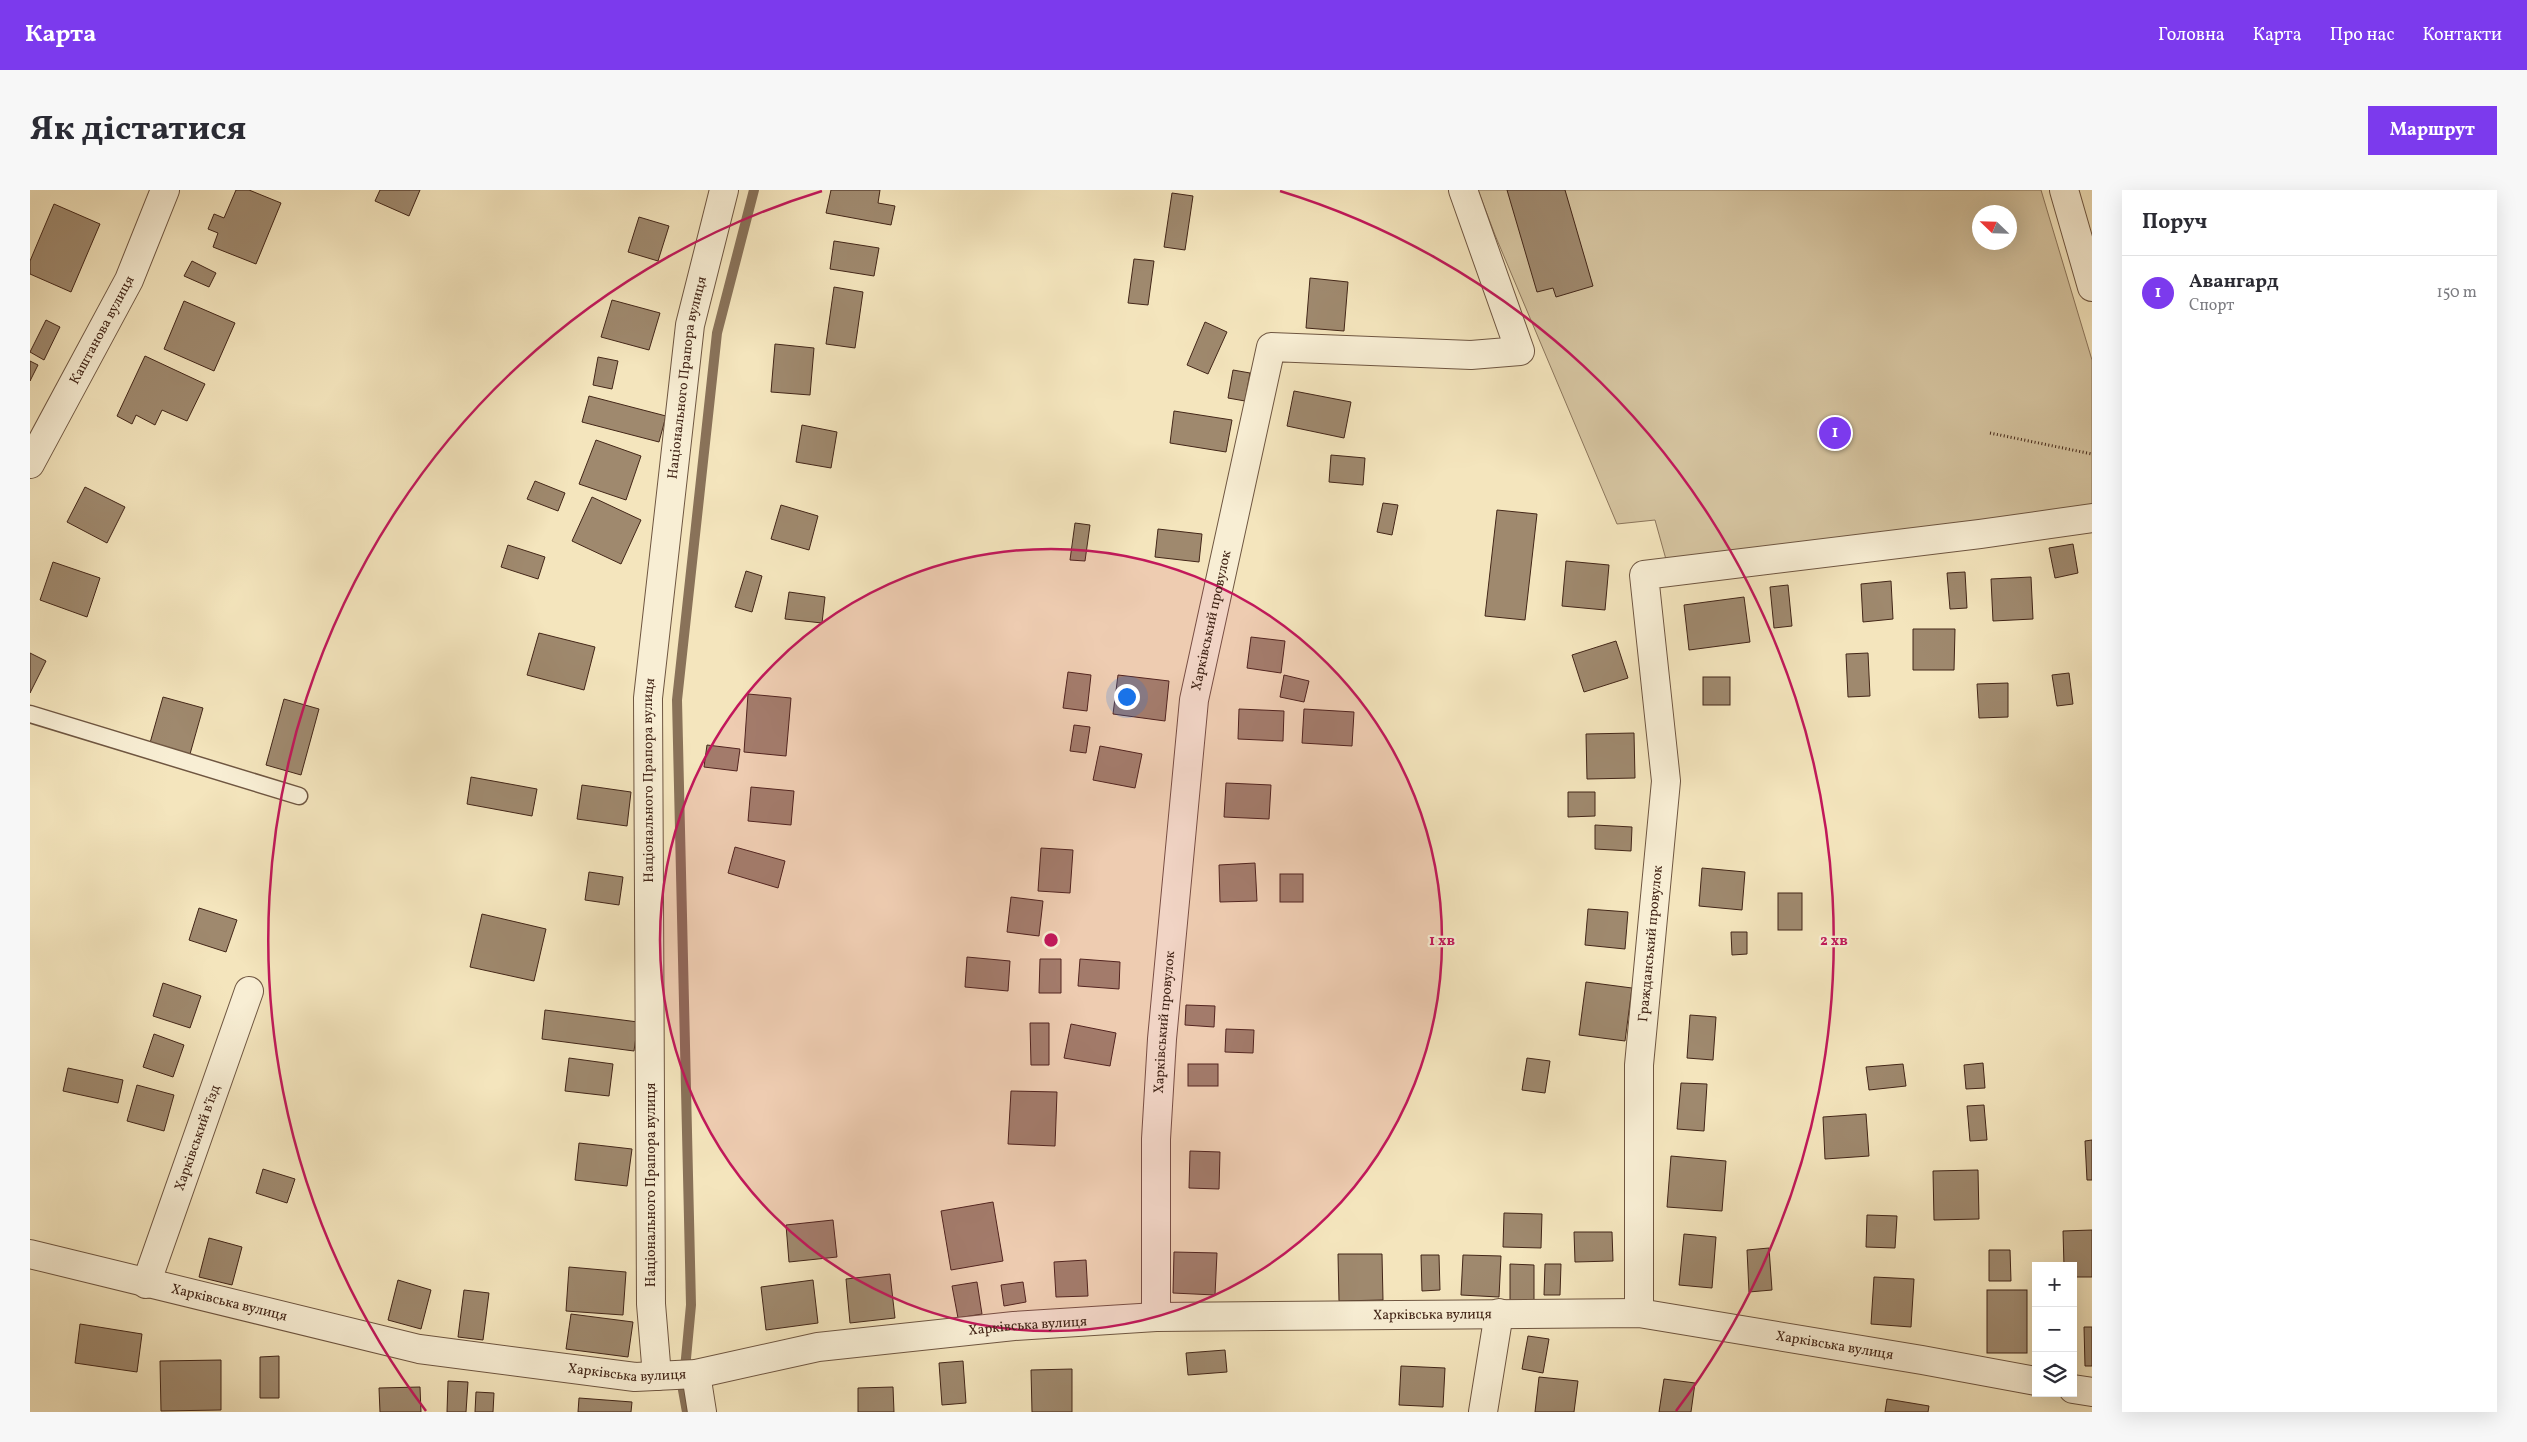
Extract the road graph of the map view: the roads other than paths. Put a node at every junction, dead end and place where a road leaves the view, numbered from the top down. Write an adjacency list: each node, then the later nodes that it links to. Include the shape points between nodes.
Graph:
1 (165, 190): 6 (street, Каштанова вулиця, via 129,280)
2 (724, 190): 17 (street, Національного Прапора вулиця, via 690,325 648,698 652,1304)
3 (1464, 190): 15 (street, Харківський провулок, via 1520,351 1471,355 1271,346 1194,700 1162,1039 1156,1139)
4 (2064, 190): 5 (street)
5 (2092, 287)
6 (30, 464)
7 (2092, 518): 14 (street, Гражданський провулок, via 1644,575 1666,781 1638,1065)
8 (30, 714): 9 (lane)
9 (299, 796)
10 (250, 991): 12 (street, Харківський в’їзд)
11 (30, 1254): 12 (street, Харківська вулиця)
12 (146, 1284): 17 (street, Харківська вулиця, via 419,1349 635,1377)
13 (1499, 1313): 14 (street, Харківська вулиця); 15 (street, Харківська вулиця); 22 (street)
14 (1639, 1313): 18 (street, Харківська вулиця)
15 (1156, 1317): 16 (street, Харківська вулиця, via 1014,1326 818,1347)
16 (696, 1374): 17 (street, Харківська вулиця); 21 (street)
17 (657, 1376)
18 (2032, 1380)
19 (2077, 1389): 20 (street)
20 (2092, 1392)
21 (702, 1412)
22 (1483, 1412)

